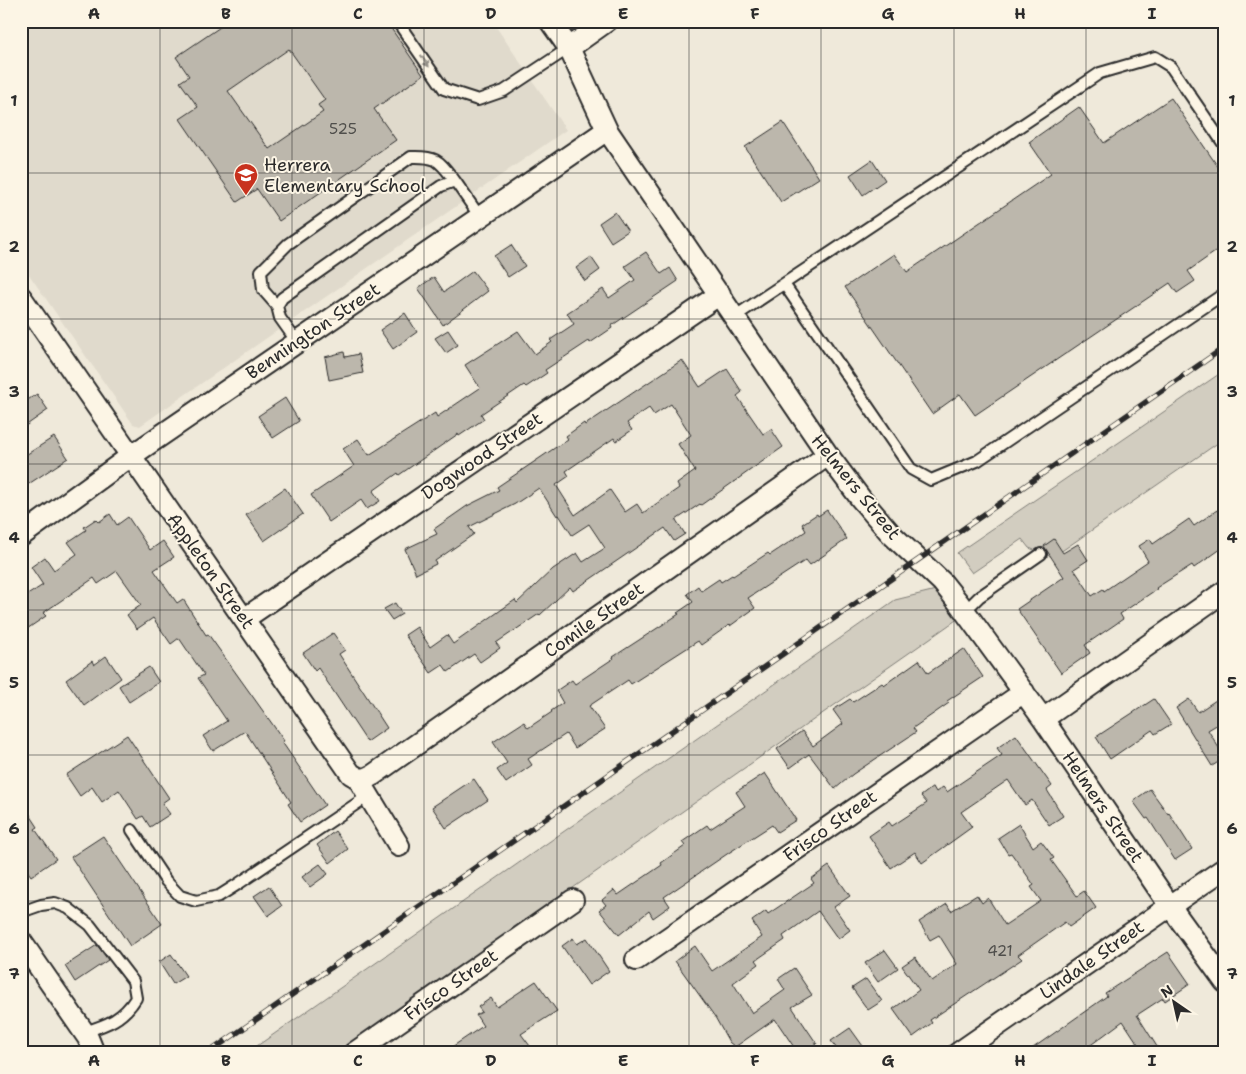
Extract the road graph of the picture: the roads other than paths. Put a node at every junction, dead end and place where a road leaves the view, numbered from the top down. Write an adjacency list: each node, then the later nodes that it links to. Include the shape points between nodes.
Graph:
1 (397, 21): 4 (lane, one-way to 4, via 444,89 478,100 504,91)
2 (550, 21): 4 (street, Helmers Street)
3 (607, 21): 4 (street)
4 (569, 48): 5 (street, Helmers Street)
5 (607, 130): 8 (street, Bennington Street); 11 (street, Helmers Street)
6 (1225, 146): 9 (lane, via 1171,67 1155,57 1100,73)
7 (456, 181): 8 (lane); 13 (lane, via 441,186 282,298); 13 (lane, via 442,164 428,156 410,157 288,244 261,271 263,290)
8 (480, 217): 15 (street, Bennington Street)
9 (784, 284): 10 (lane, via 910,469 931,480 977,461); 14 (lane)
10 (1225, 293)
11 (720, 294): 14 (street, Helmers Street); 22 (street, Dogwood Street)
12 (21, 297): 16 (street, Appleton Street)
13 (277, 306): 15 (lane, via 280,318)
14 (734, 317): 17 (street, Helmers Street)
15 (297, 342): 16 (street, Bennington Street)
16 (131, 456): 18 (street, Bennington Street); 22 (street, Appleton Street)
17 (828, 456): 21 (street, Helmers Street, via 891,534 942,582); 25 (street, Comile Street, via 373,775)
18 (21, 536)
19 (1041, 554): 21 (lane)
20 (1225, 592): 24 (street)
21 (965, 610): 23 (street, Helmers Street)
22 (244, 619): 25 (street, Appleton Street, via 351,774)
23 (1024, 692): 24 (street, Helmers Street); 34 (street, Frisco Street)
24 (1043, 719): 31 (street, Helmers Street)
25 (358, 778): 26 (street, Appleton Street)
26 (368, 796): 27 (lane, via 238,884 218,896 196,900 180,896 166,881); 28 (street, Appleton Street)
27 (132, 830)
28 (399, 846)
29 (1225, 868): 31 (street, Lindale Street)
30 (573, 900): 38 (street, Frisco Street)
31 (1170, 906): 35 (street, Helmers Street); 39 (street, Lindale Street)
32 (21, 912): 36 (lane, via 55,903 68,908 90,925 133,981 136,998 128,1011 101,1027)
33 (21, 941): 36 (street)
34 (636, 960)
35 (1225, 982)
36 (84, 1032): 37 (street)
37 (94, 1053)
38 (354, 1053)
39 (958, 1053)

